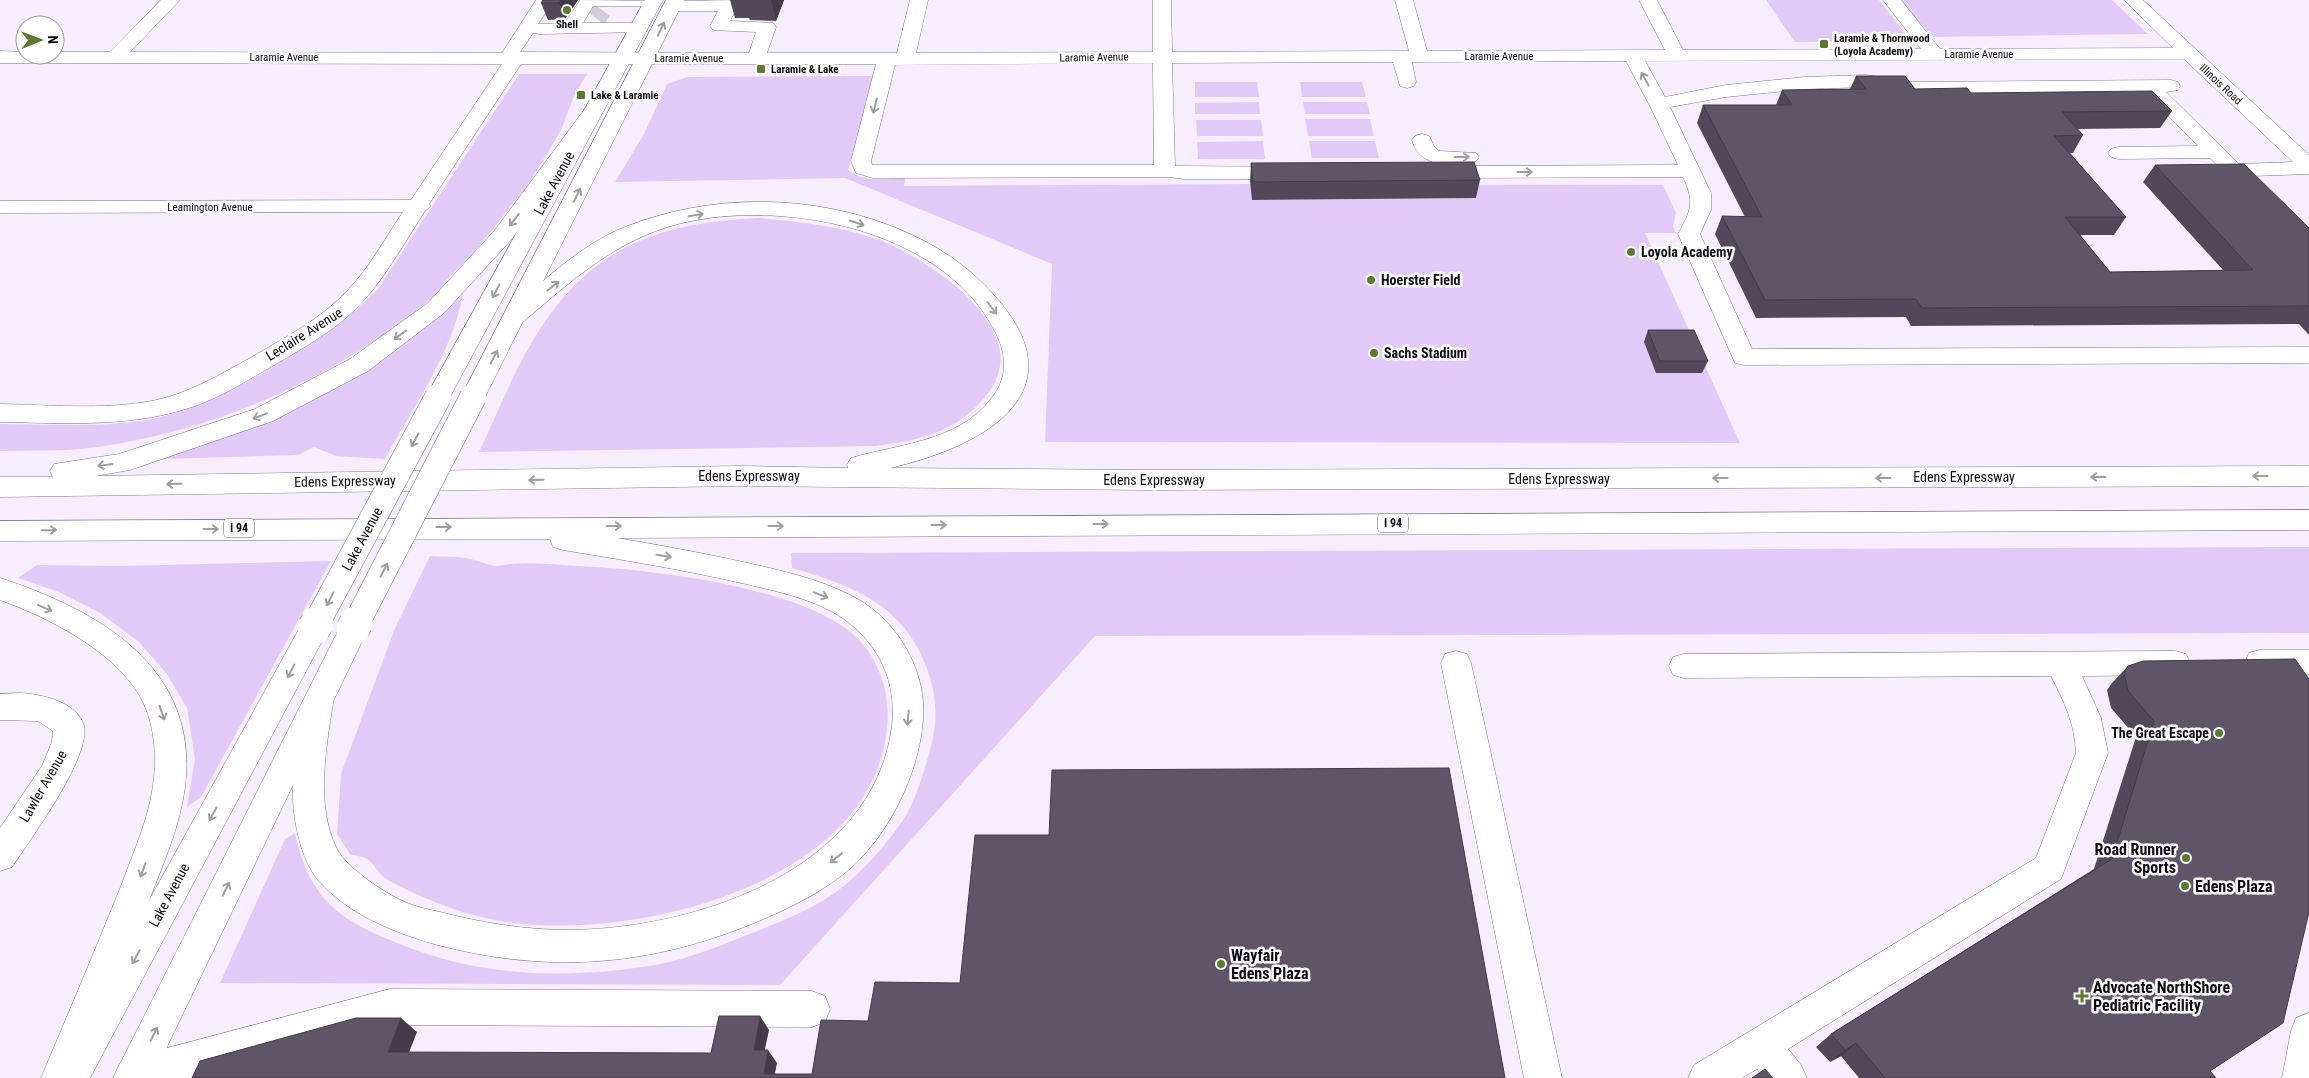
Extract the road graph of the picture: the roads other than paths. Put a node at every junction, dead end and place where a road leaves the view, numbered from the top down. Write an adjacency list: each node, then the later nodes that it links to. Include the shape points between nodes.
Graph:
1 (172, 0): 24 (main road)
2 (545, 0): 29 (main road, Leclaire Avenue)
3 (654, 0): 10 (main road); 17 (main road, Lake Avenue)
4 (919, 0): 34 (main road)
5 (1162, 0): 25 (main road)
6 (1404, 0): 27 (main road)
7 (1648, 0): 23 (main road)
8 (1892, 0): 20 (main road)
9 (2133, 0): 18 (main road, Illinois Road)
10 (629, 1): 13 (main road); 16 (main road)
11 (673, 3): 12 (main road); 32 (main road, Lake Avenue, one-way to 11)
12 (731, 3): 33 (main road, via 720,26 767,27)
13 (599, 14): 15 (main road); 15 (main road, via 588,2); 16 (main road); 30 (main road)
14 (539, 28): 15 (main road)
15 (571, 28)
16 (614, 28): 17 (main road)
17 (639, 28): 31 (main road, Lake Avenue)
18 (2188, 53): 21 (main road, Laramie Avenue); 45 (main road, Illinois Road)
19 (1846, 54): 20 (main road, Laramie Avenue); 23 (main road, Laramie Avenue); 35 (main road)
20 (1935, 54): 21 (main road, Laramie Avenue)
21 (2047, 54): 39 (main road)
22 (1632, 55): 23 (main road, Laramie Avenue); 27 (main road, Laramie Avenue); 40 (main road, one-way to 22)
23 (1677, 55)
24 (116, 56): 28 (main road, Laramie Avenue); 29 (main road, Laramie Avenue)
25 (1162, 56): 26 (main road, Laramie Avenue); 34 (main road, Laramie Avenue); 47 (main road, via 1164,164)
26 (1401, 56): 27 (main road, Laramie Avenue); 36 (main road)
27 (1420, 56)
28 (0, 57)
29 (512, 57): 30 (main road, Laramie Avenue); 49 (main road, Leclaire Avenue)
30 (574, 58): 31 (main road, Laramie Avenue)
31 (622, 58): 32 (main road, Laramie Avenue); 41 (main road, Lake Avenue)
32 (647, 58): 33 (main road, Laramie Avenue); 52 (main road, Lake Avenue, one-way to 32)
33 (756, 58): 34 (main road, Laramie Avenue)
34 (896, 58): 47 (main road, one-way to 47, via 861,161 863,169 873,172)
35 (1866, 81): 39 (main road, via 1913,88); 40 (main road, via 1765,86)
36 (1408, 82)
37 (2149, 86): 38 (main road); 39 (main road); 42 (main road)
38 (2171, 86)
39 (2079, 87)
40 (1658, 104): 44 (main road)
41 (594, 110): 57 (main road, one-way to 57, via 503,235 436,308 359,365 264,415 121,463); 77 (main road, Lake Avenue, one-way to 77, bridge)
42 (2216, 152): 43 (main road); 46 (main road)
43 (2118, 153)
44 (1688, 164): 44 (main road, via 1434,157 1423,144 1427,172); 53 (main road, via 1703,202 1689,234 1744,358)
45 (2309, 167): 46 (main road)
46 (2233, 170): 51 (main road)
47 (1168, 171): 48 (main road)
48 (1309, 173)
49 (420, 206): 50 (main road, Leamington Avenue); 54 (main road, Leclaire Avenue, via 366,284 343,310 297,341 195,397 171,405 121,412)
50 (0, 207)
51 (2309, 245)
52 (515, 316): 55 (main road, one-way to 55, via 578,266 630,233 708,212 785,209 817,213 919,246 962,276 1005,324 1015,344 1019,367 1013,387 1001,406 976,426 945,444 905,456); 69 (main road, Lake Avenue, one-way to 52, bridge)
53 (2309, 355)
54 (0, 413)
55 (808, 476): 56 (main road, Edens Expressway, one-way to 55, via 1151,480); 58 (main road, Edens Expressway, one-way to 58)
56 (2309, 476)
57 (0, 480)
58 (0, 487)
59 (2309, 520): 60 (main road, I 94, one-way to 59)
60 (477, 527): 61 (main road, I 94, one-way to 60); 69 (main road, one-way to 69, via 686,560 824,595 854,612 878,631 896,656 906,681 910,714 903,754 890,788 869,824 840,857 801,883 758,905 704,926 634,941 573,947 512,944 452,932 400,918 362,895 327,866 311,824 307,771)
61 (0, 531)
62 (0, 589): 76 (main road, one-way to 76, via 88,628 115,648 156,695 166,725 171,759 167,799 144,869 97,994)
63 (2200, 662): 67 (main road)
64 (2229, 662): 65 (main road)
65 (2309, 662)
66 (1456, 663): 78 (main road)
67 (2060, 663): 68 (main road); 74 (main road, via 2090,724 2092,754 2050,868)
68 (1684, 666)
69 (318, 703): 75 (main road, Lake Avenue, one-way to 69)
70 (0, 707): 71 (main road, Lawler Avenue, via 33,706 50,711 69,727 69,740 53,774)
71 (0, 856)
72 (812, 1009): 75 (main road, via 390,1007)
73 (2309, 1031): 81 (main road)
74 (1761, 1045): 79 (main road); 80 (main road)
75 (133, 1077)
76 (60, 1078)
77 (70, 1078)
78 (1543, 1078)
79 (1707, 1078)
80 (1788, 1078)
81 (2301, 1078)

